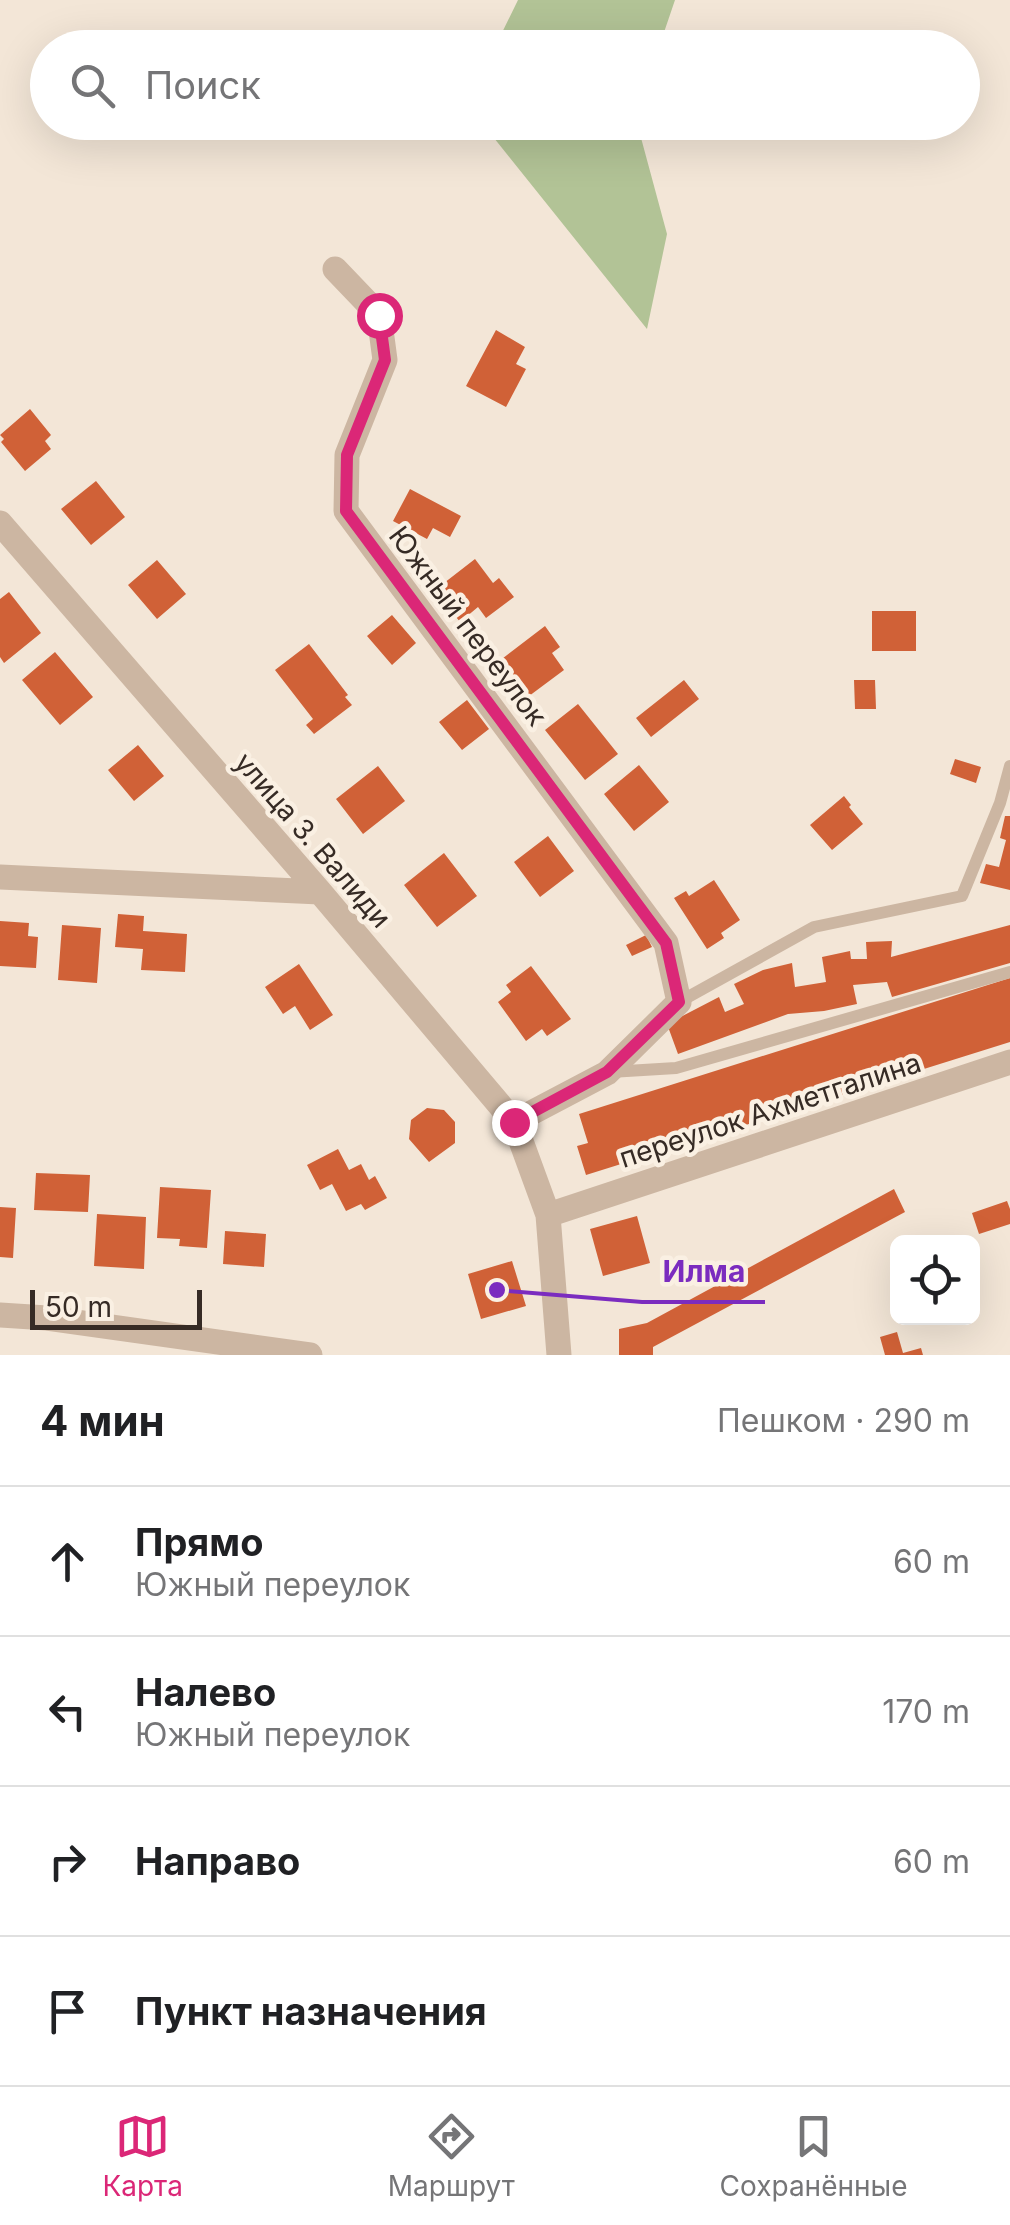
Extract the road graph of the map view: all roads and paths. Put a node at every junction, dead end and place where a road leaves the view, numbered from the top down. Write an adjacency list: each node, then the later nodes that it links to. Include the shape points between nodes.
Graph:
1 (335, 269): 7 (street, Южный переулок, via 379,315 385,360 347,455 346,511 666,943)
2 (0, 523): 5 (street, улица З. Валиди)
3 (1010, 766): 7 (lane, via 962,896 814,927)
4 (0, 877): 5 (street)
5 (320, 892): 10 (street, улица З. Валиди)
6 (1010, 972): 9 (lane, via 676,1068)
7 (679, 1002): 9 (street)
8 (1010, 1062): 11 (street, переулок Ахметгалина)
9 (607, 1072): 10 (street)
10 (514, 1122): 11 (street, улица З. Валиди)
11 (548, 1215): 14 (street, улица З. Валиди)
12 (0, 1315): 13 (street)
13 (310, 1355)
14 (559, 1355)

